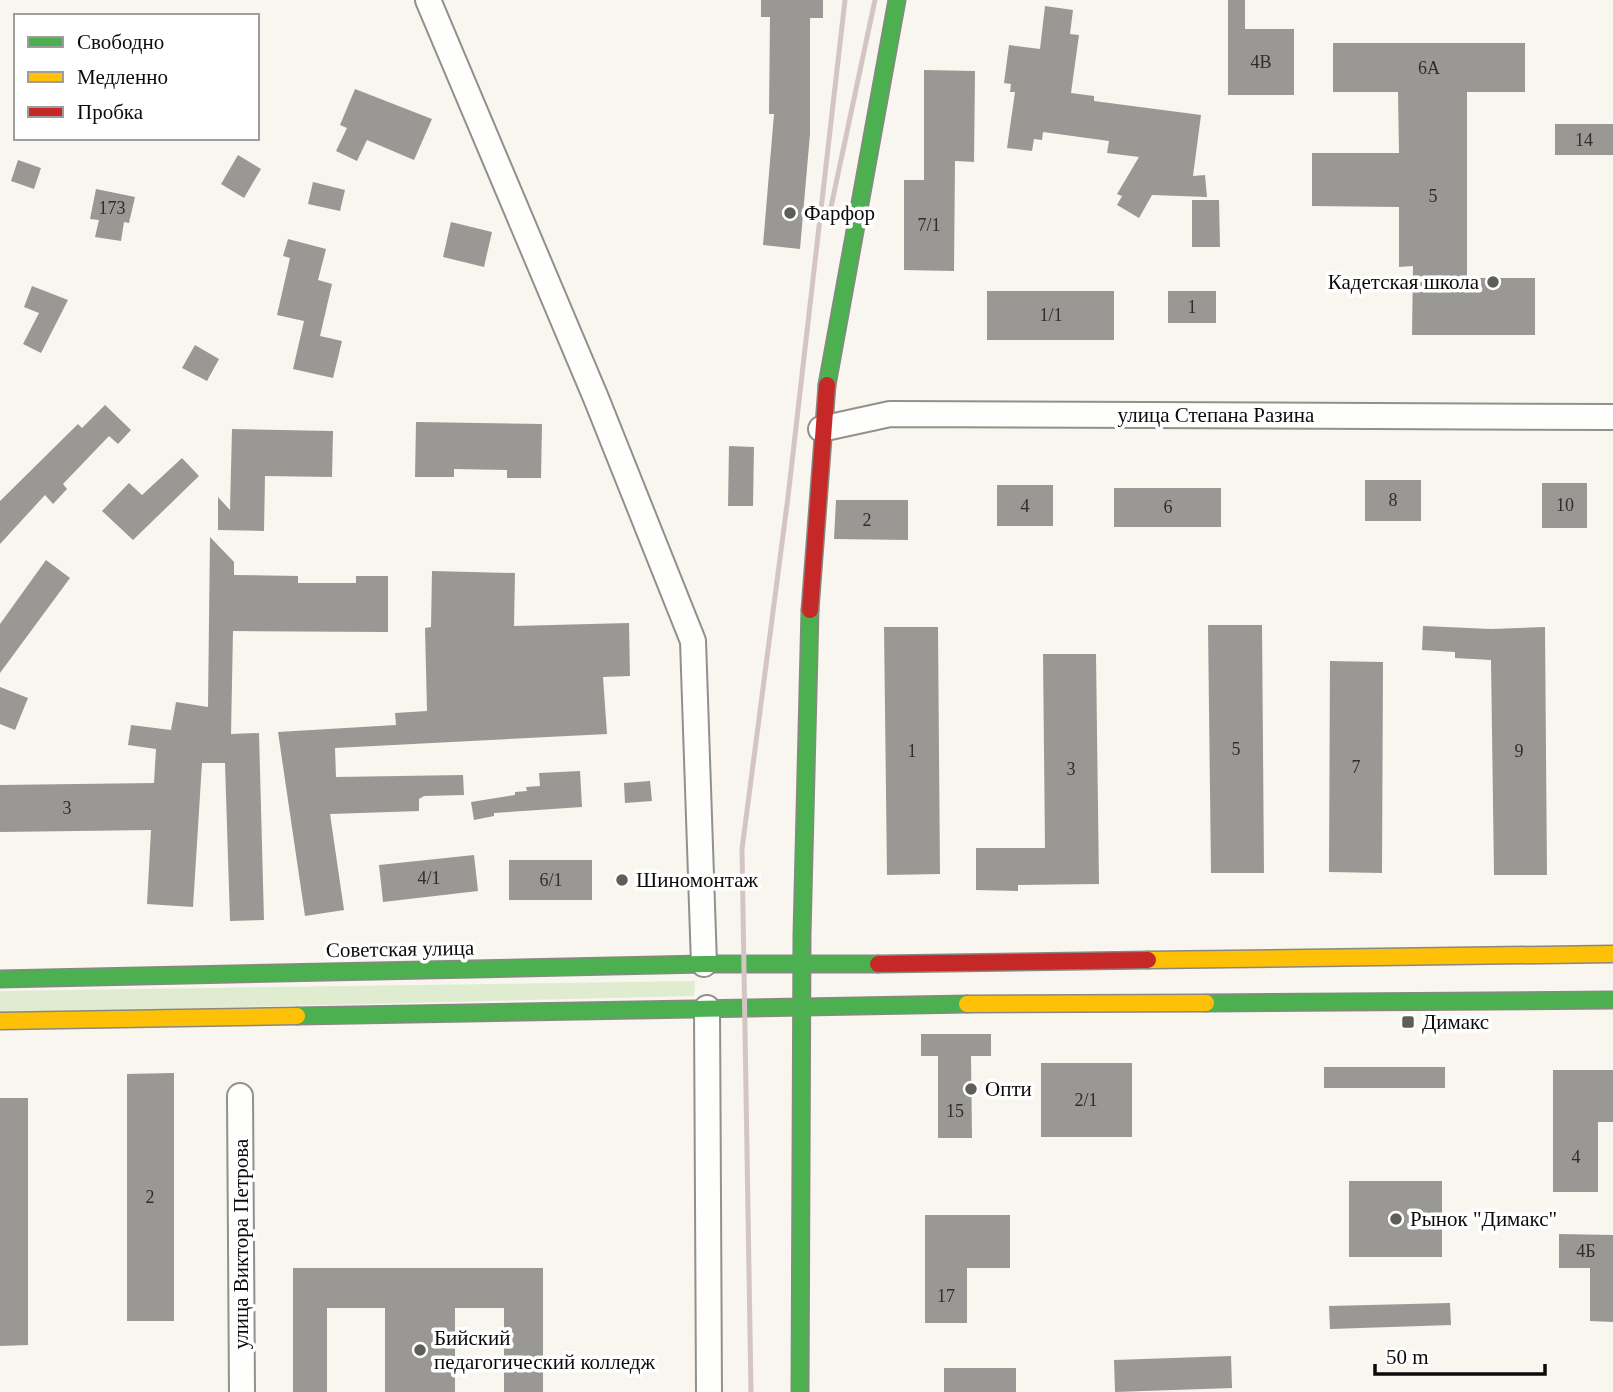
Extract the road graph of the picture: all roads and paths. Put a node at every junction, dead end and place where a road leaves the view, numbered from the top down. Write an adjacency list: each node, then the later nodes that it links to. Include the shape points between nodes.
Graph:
1 (428, 0): 9 (street, via 693,641)
2 (897, 0): 4 (main road, via 844,276)
3 (1613, 417): 4 (street, улица Степана Разина, via 890,414)
4 (821, 429): 8 (main road, via 809,605)
5 (1613, 954): 6 (main road, Советская улица)
6 (1488, 955): 7 (main road, Советская улица); 11 (main road)
7 (1019, 960): 8 (main road, Советская улица); 13 (main road)
8 (801, 963): 9 (main road, Советская улица); 14 (main road)
9 (704, 964): 10 (main road, Советская улица); 15 (main road)
10 (0, 979)
11 (1487, 989): 12 (main road); 13 (main road)
12 (1613, 1000)
13 (1015, 1004): 14 (main road)
14 (800, 1005): 15 (main road); 20 (main road)
15 (707, 1008): 16 (main road); 19 (street)
16 (0, 1021)
17 (240, 1096): 18 (street, улица Виктора Петрова)
18 (242, 1392)
19 (709, 1392)
20 (800, 1392)

